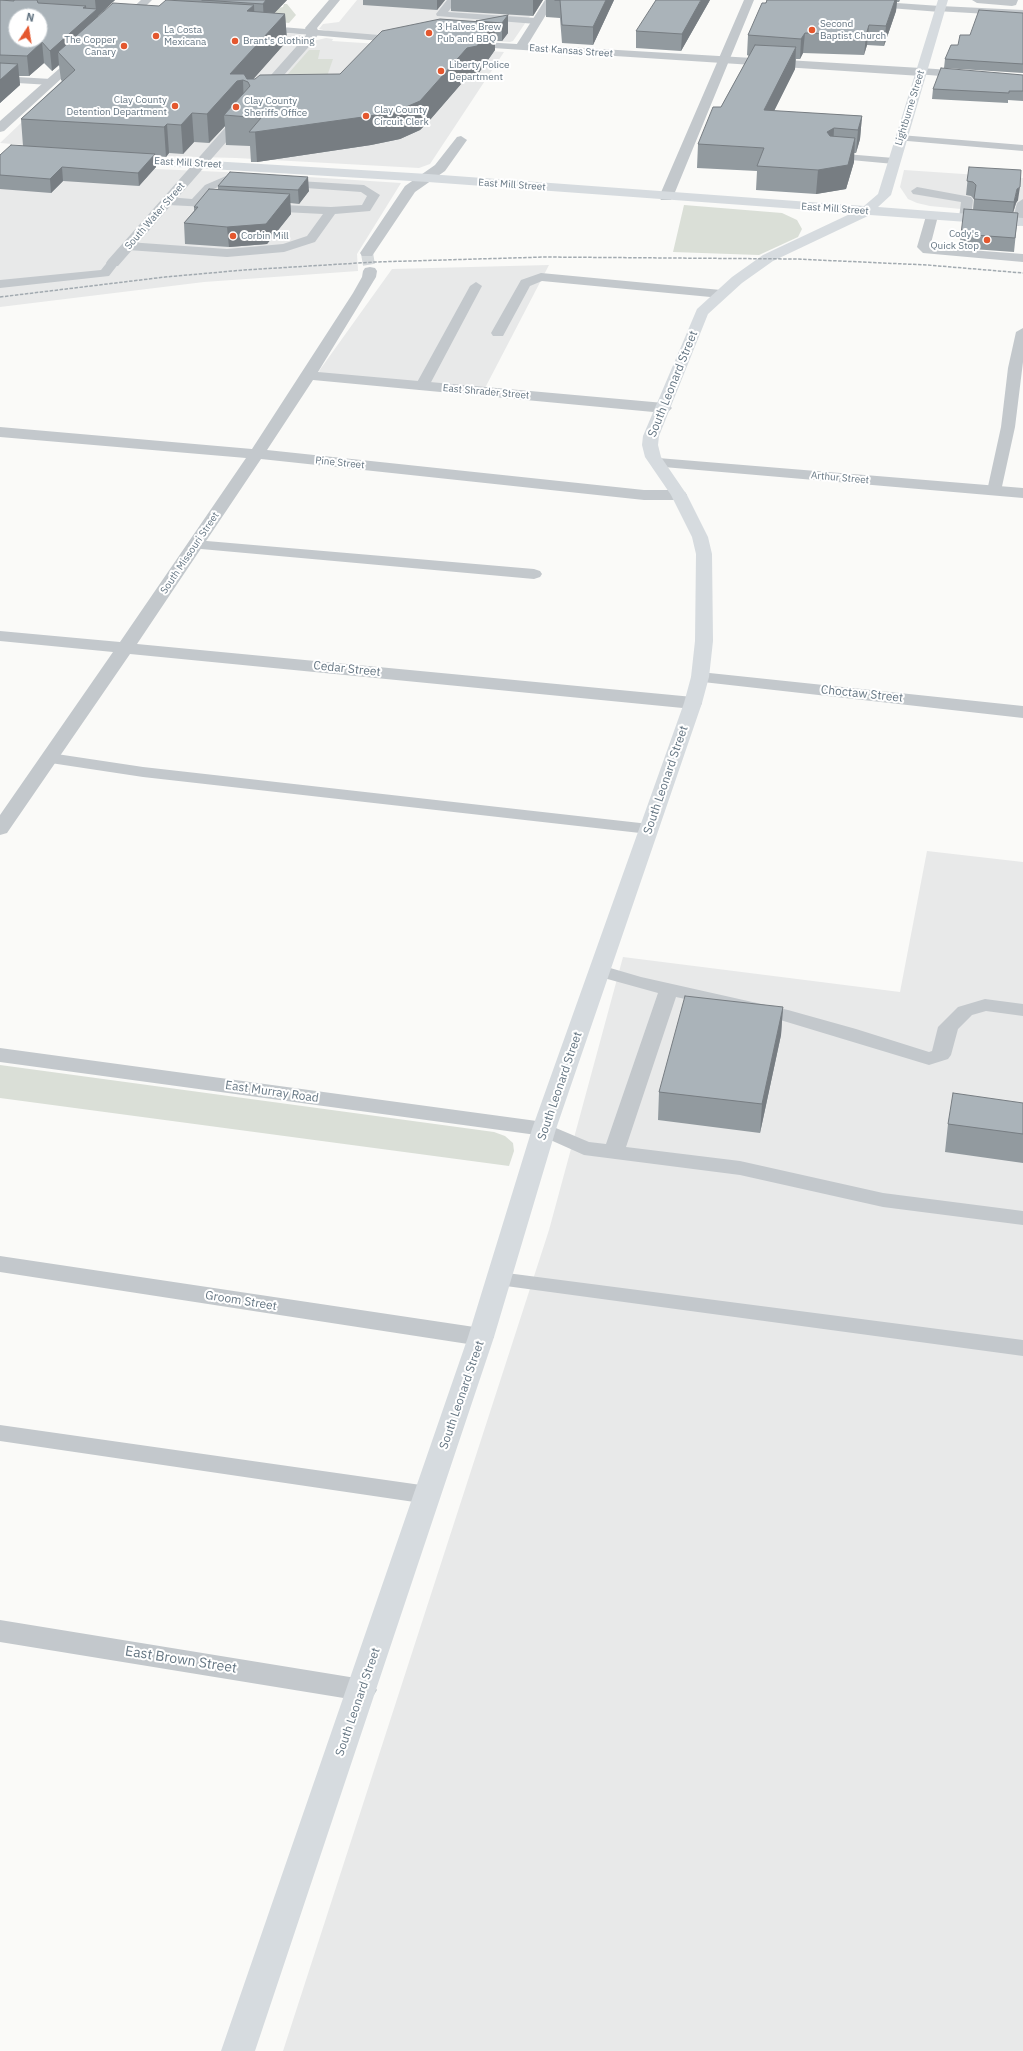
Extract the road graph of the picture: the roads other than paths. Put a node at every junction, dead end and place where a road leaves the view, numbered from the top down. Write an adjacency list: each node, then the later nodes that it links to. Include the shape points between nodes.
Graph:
1 (147, 0): 11 (street, via 130,16 112,23)
2 (335, 0): 14 (street, via 311,28)
3 (452, 0): 12 (lane, via 442,14)
4 (550, 0): 12 (street)
5 (749, 0): 19 (street)
6 (977, 0): 7 (lane, via 1012,3)
7 (1014, 0)
8 (854, 4): 9 (street)
9 (942, 4): 10 (street); 20 (main road, Lightburne Street)
10 (1023, 13)
11 (142, 21)
12 (536, 21): 18 (street)
13 (247, 28): 14 (street)
14 (313, 33): 15 (street); 24 (street)
15 (417, 41)
16 (456, 43): 18 (street, East Kansas Street)
17 (91, 44): 23 (street)
18 (521, 47): 19 (street, East Kansas Street)
19 (723, 60): 20 (street, East Kansas Street); 40 (street)
20 (921, 72): 22 (street, East Kansas Street); 27 (main road, Lightburne Street)
21 (0, 79): 23 (lane)
22 (1023, 79)
23 (51, 82): 26 (street)
24 (253, 103)
25 (244, 114): 33 (street, South Water Street)
26 (0, 128)
27 (900, 138): 29 (lane); 32 (main road, Lightburne Street)
28 (460, 140): 36 (street, via 440,168)
29 (1023, 148)
30 (833, 156): 32 (lane)
31 (116, 159): 33 (main road, East Mill Street)
32 (894, 161): 48 (main road, Lightburne Street, via 884,195)
33 (201, 164): 34 (main road, East Mill Street); 41 (street, South Water Street)
34 (268, 167): 35 (main road, East Mill Street); 42 (lane, via 256,182 226,180 209,187)
35 (359, 174): 36 (main road, East Mill Street); 38 (lane)
36 (428, 178): 40 (main road, East Mill Street); 54 (street, via 410,189)
37 (272, 183): 38 (lane)
38 (350, 188): 47 (lane, via 364,189 374,195 366,208)
39 (917, 191): 50 (lane, via 967,200)
40 (666, 197): 44 (main road, East Mill Street)
41 (168, 201): 42 (lane); 53 (street, South Water Street)
42 (195, 203): 45 (lane)
43 (1023, 203): 51 (lane)
44 (763, 204): 48 (main road, East Mill Street); 52 (main road, via 787,209 807,220 813,227)
45 (235, 205)
46 (251, 206): 47 (lane)
47 (331, 211): 53 (lane, via 310,239 284,248 227,253)
48 (867, 211): 49 (main road, East Mill Street); 52 (main road, South Leonard Street)
49 (932, 216): 50 (main road, East Mill Street); 55 (lane, via 923,247 927,250)
50 (965, 218): 51 (main road, East Mill Street)
51 (1021, 222)
52 (812, 237): 60 (main road, South Leonard Street, via 768,258)
53 (128, 246): 56 (street, South Water Street)
54 (367, 253)
55 (1023, 258)
56 (113, 263): 58 (lane, via 105,273)
57 (370, 271): 63 (street, South Missouri Street, via 360,293)
58 (0, 284)
59 (476, 286): 64 (lane)
60 (721, 294): 62 (lane, via 541,277 525,283); 65 (main road, South Leonard Street, via 702,312)
61 (1023, 332): 69 (lane, via 1015,368 1008,428)
62 (498, 333)
63 (307, 375): 64 (street, East Shrader Street); 67 (street, South Missouri Street)
64 (422, 386): 65 (street, East Shrader Street)
65 (664, 408): 68 (main road, South Leonard Street, via 651,436 650,445 653,457)
66 (0, 432): 67 (street, Pine Street)
67 (257, 454): 71 (street, Pine Street, via 644,495); 72 (street, South Missouri Street)
68 (658, 463): 69 (street, Arthur Street); 71 (main road, South Leonard Street)
69 (994, 491): 70 (street, Arthur Street)
70 (1023, 493)
71 (680, 495): 76 (main road, South Leonard Street, via 700,537 704,554 705,614)
72 (196, 545): 73 (lane); 75 (street, South Missouri Street)
73 (534, 574)
74 (0, 636): 75 (street, Cedar Street)
75 (126, 647): 77 (street, Cedar Street); 79 (street, South Missouri Street)
76 (700, 677): 77 (main road, South Leonard Street); 78 (street, Choctaw Street)
77 (693, 703): 81 (main road, South Leonard Street)
78 (1023, 712)
79 (50, 758): 80 (street, South Missouri Street); 81 (lane, via 143,772)
80 (0, 829)
81 (649, 829): 82 (main road, South Leonard Street)
82 (600, 971): 83 (lane, via 636,982); 86 (main road, South Leonard Street)
83 (669, 988): 84 (lane, via 781,1014 929,1058 941,1055 948,1027 965,1011 985,1005); 87 (lane)
84 (1023, 1010)
85 (0, 1055): 86 (street, East Murray Road)
86 (544, 1129): 87 (lane, via 584,1148); 90 (main road, South Leonard Street)
87 (614, 1152): 88 (lane, via 740,1168 883,1200)
88 (1023, 1218)
89 (0, 1264): 91 (street, Groom Street)
90 (499, 1279): 91 (main road, South Leonard Street); 92 (lane)
91 (481, 1337): 94 (main road, South Leonard Street)
92 (1023, 1348)
93 (0, 1433): 94 (lane)
94 (428, 1495): 96 (main road, South Leonard Street)
95 (0, 1631): 96 (street, East Brown Street)
96 (362, 1690): 97 (main road, South Leonard Street)
97 (238, 2051)

